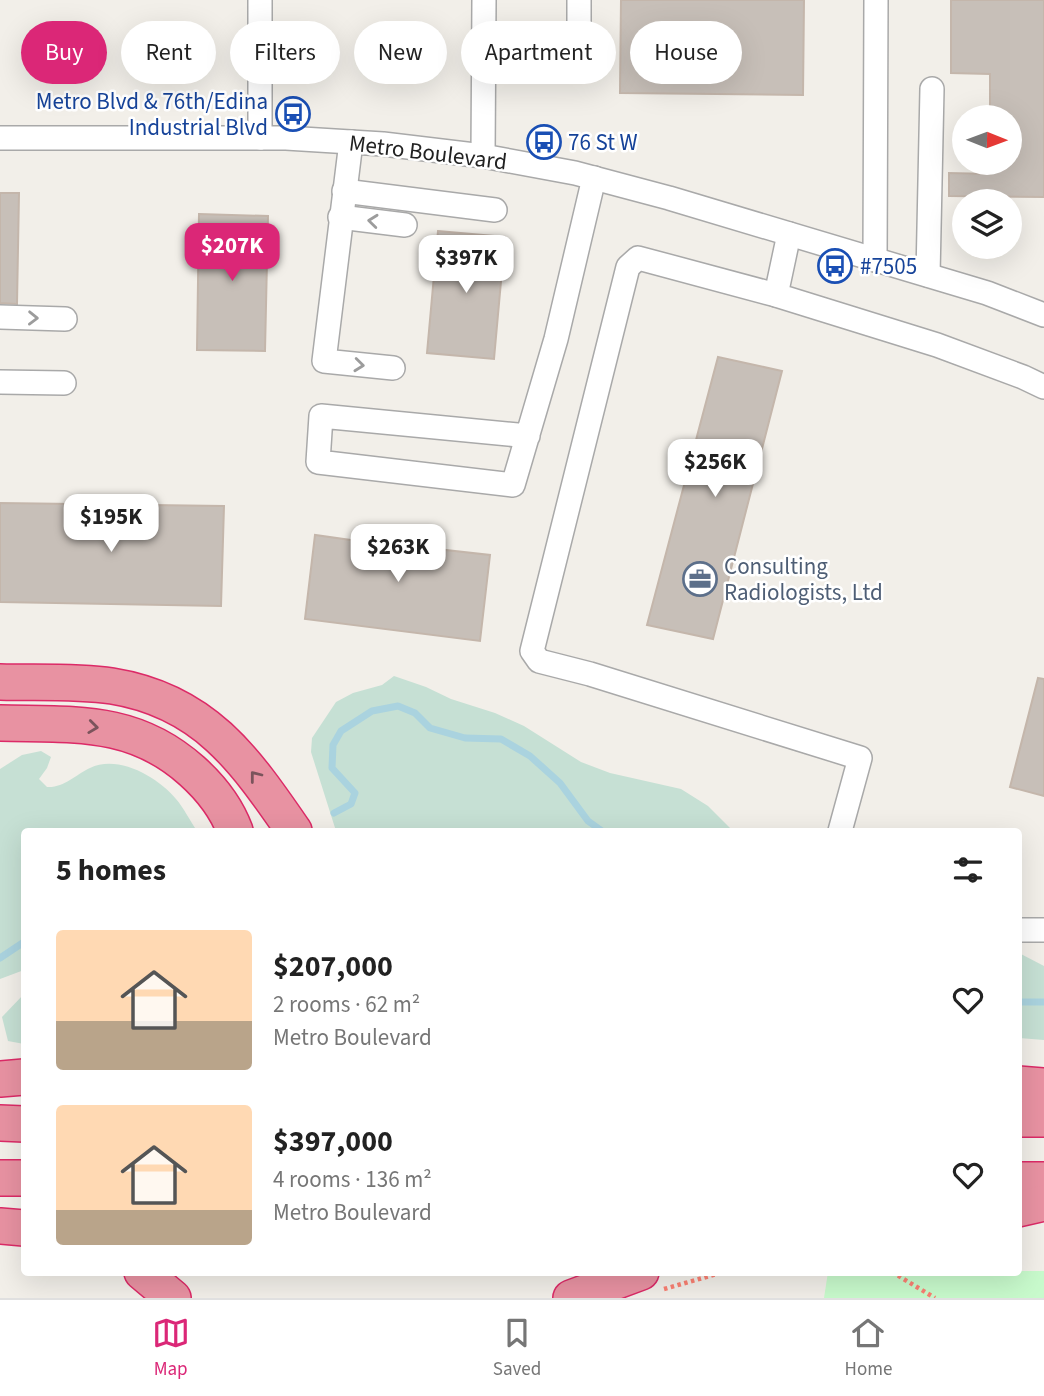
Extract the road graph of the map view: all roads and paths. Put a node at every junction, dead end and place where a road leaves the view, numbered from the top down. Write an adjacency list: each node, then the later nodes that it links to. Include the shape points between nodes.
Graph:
1 (260, 0): 8 (street)
2 (484, 0): 10 (street)
3 (579, 0): 5 (street)
4 (876, 0): 17 (street)
5 (579, 21)
6 (932, 89): 18 (street)
7 (0, 138): 8 (street, Metro Boulevard)
8 (260, 138): 9 (street, Metro Boulevard)
9 (351, 142): 10 (street, Metro Boulevard); 12 (street)
10 (483, 156): 11 (street, Metro Boulevard)
11 (594, 178): 16 (street, Metro Boulevard); 27 (street, via 556,339)
12 (344, 191): 13 (street); 14 (street)
13 (495, 210)
14 (340, 217): 15 (street, one-way to 14); 23 (street, one-way to 23, via 324,361)
15 (405, 225)
16 (789, 234): 17 (street, Metro Boulevard); 19 (street)
17 (875, 260): 18 (street, Metro Boulevard)
18 (928, 275): 20 (street, Metro Boulevard)
19 (776, 295): 26 (street, via 937,345); 34 (street, via 638,258 628,267 532,651 539,661 860,758)
20 (1044, 315)
21 (0, 317): 22 (street, one-way to 22)
22 (65, 319)
23 (393, 368)
24 (0, 382): 25 (street)
25 (64, 383)
26 (1044, 387)
27 (527, 436): 27 (street, via 513,485 318,462 321,416)
28 (0, 682): 33 (highway, one-way to 28, via 255,774 226,741 194,716 164,701 111,686)
29 (0, 723): 30 (highway)
30 (42, 724): 31 (highway); 32 (highway, one-way to 32, via 122,730 152,742 180,760 217,797)
31 (0, 742)
32 (233, 828)
33 (292, 828)
34 (841, 828)
35 (1022, 930): 36 (street)
36 (1044, 930)
37 (21, 1077): 38 (highway)
38 (0, 1079)
39 (1022, 1084): 40 (highway)
40 (1044, 1086)
41 (1022, 1119): 42 (highway)
42 (1044, 1119)
43 (0, 1124): 44 (highway)
44 (21, 1124)
45 (0, 1178): 46 (highway)
46 (21, 1178)
47 (1022, 1180): 48 (highway)
48 (1044, 1180)
49 (1044, 1203): 50 (highway)
50 (1022, 1208)
51 (0, 1226): 52 (highway)
52 (21, 1228)
53 (147, 1276): 57 (highway)
54 (693, 1276): 56 (path)
55 (899, 1276): 59 (path)
56 (647, 1282): 58 (highway)
57 (173, 1298)
58 (571, 1298)
59 (935, 1298)

